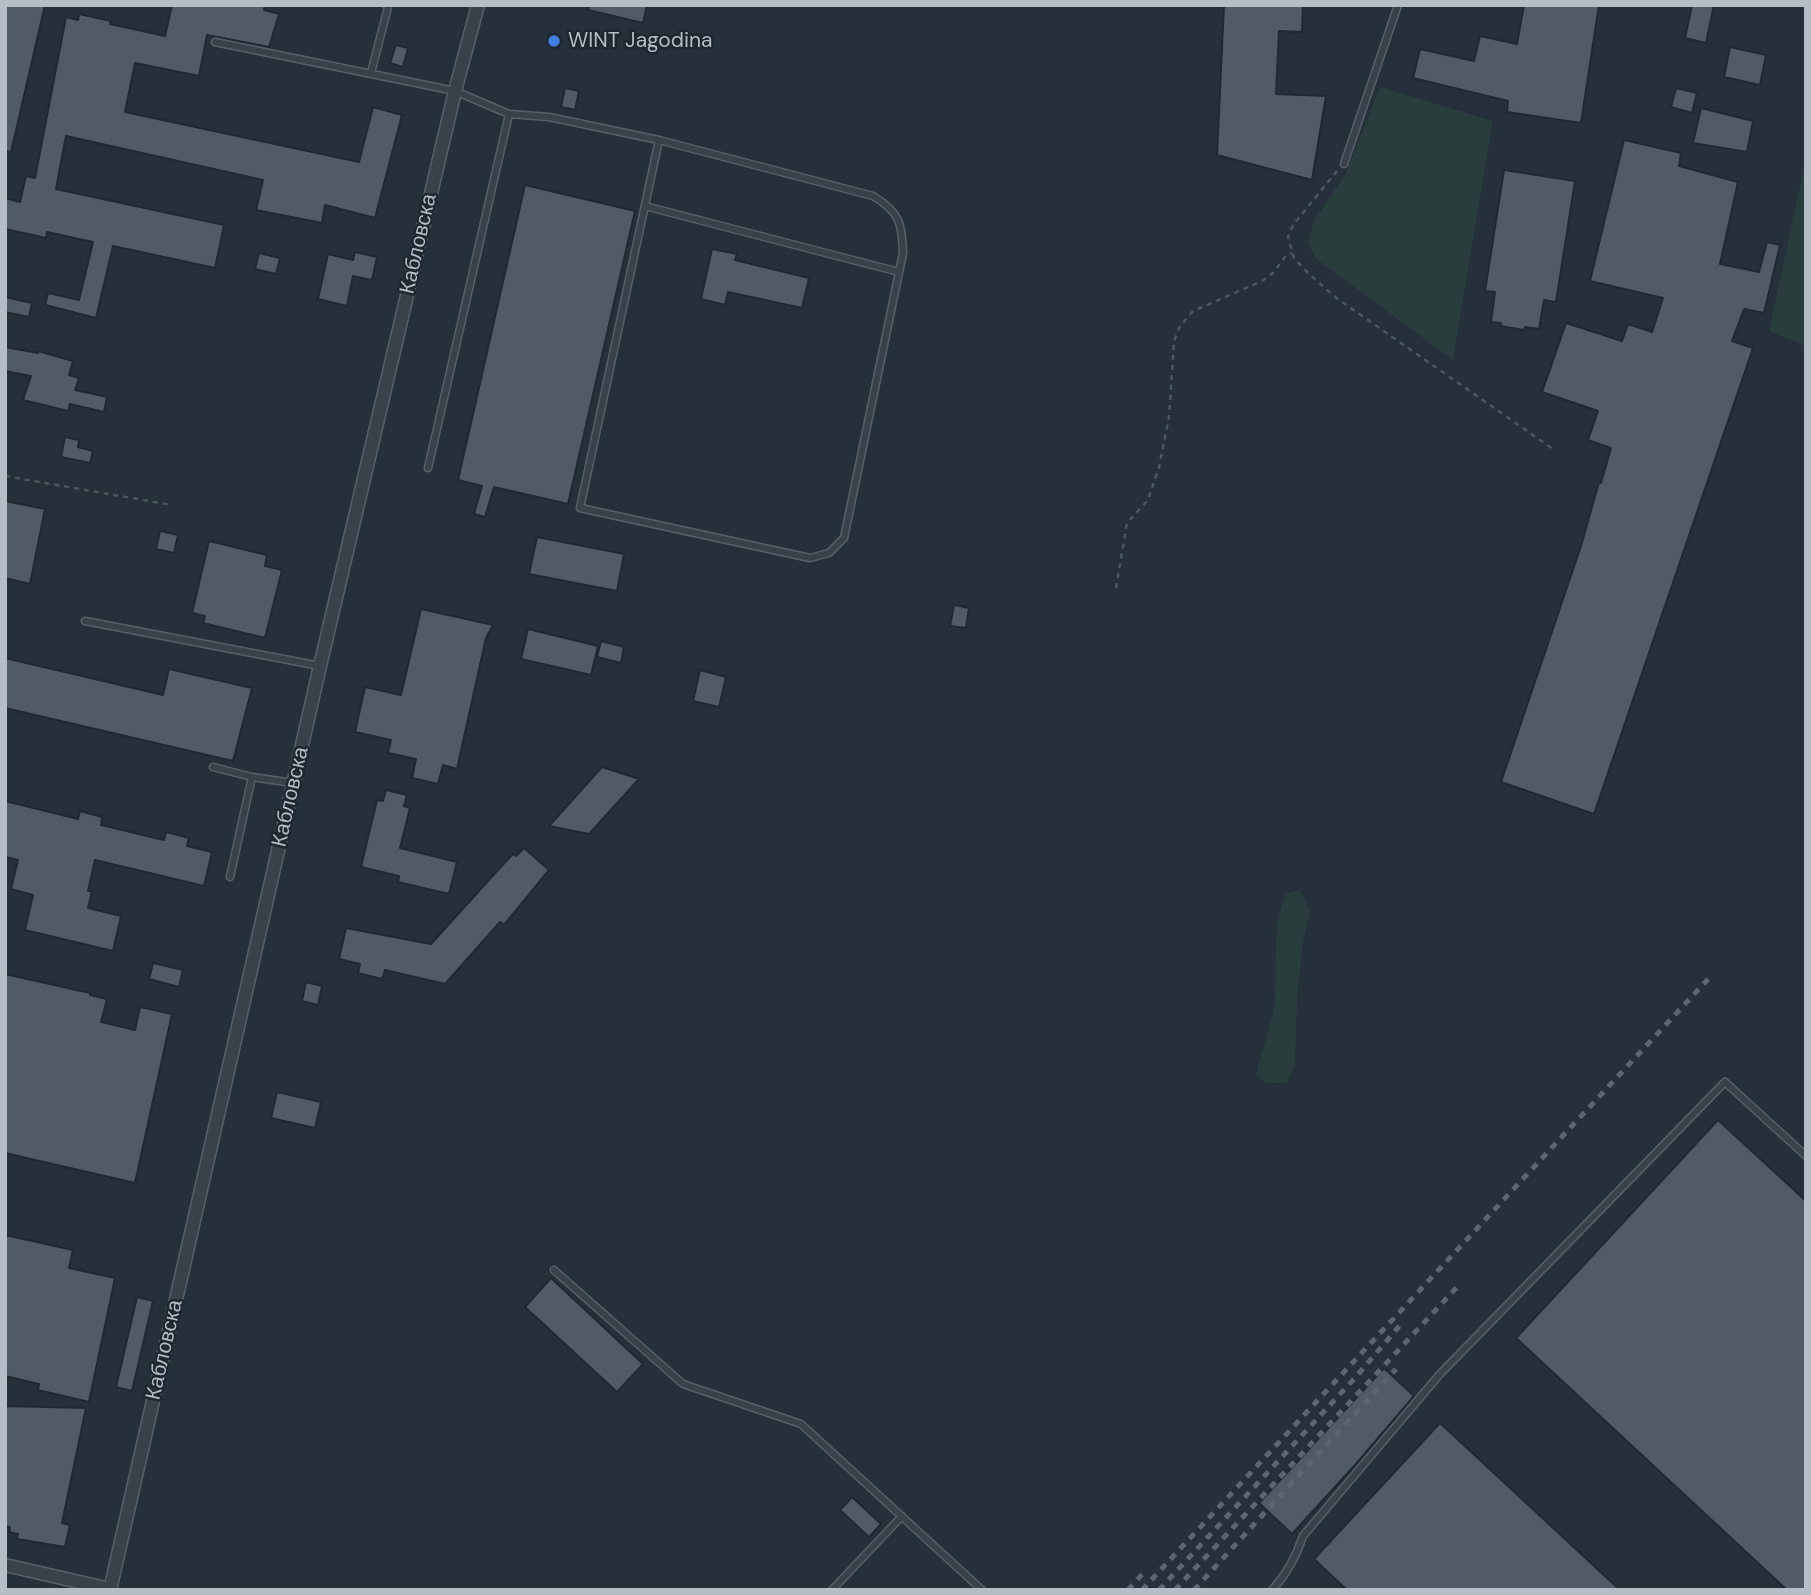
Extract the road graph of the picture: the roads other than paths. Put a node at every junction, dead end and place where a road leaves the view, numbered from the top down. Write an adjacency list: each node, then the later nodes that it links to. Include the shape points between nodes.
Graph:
1 (386, 5): 5 (lane)
2 (478, 5): 6 (street, Кабловска)
3 (1398, 5): 9 (lane)
4 (215, 42): 5 (lane)
5 (371, 73): 6 (lane)
6 (455, 91): 7 (lane); 14 (street, Кабловска)
7 (509, 114): 8 (lane, via 549,117); 12 (lane)
8 (659, 140): 10 (lane); 11 (lane, via 873,196 890,206 902,225)
9 (1343, 164)
10 (645, 206): 11 (lane); 11 (lane, via 580,508 810,558 829,553 844,538)
11 (899, 272)
12 (428, 468)
13 (85, 621): 14 (lane)
14 (320, 667): 17 (street, Кабловска)
15 (213, 766): 16 (lane)
16 (252, 777): 17 (lane); 18 (lane)
17 (295, 783): 23 (street, Кабловска)
18 (230, 877)
19 (1806, 1156): 26 (lane, via 1725,1082 1440,1374 1303,1536 1283,1578)
20 (554, 1270): 21 (lane, via 683,1384 801,1424)
21 (902, 1516): 24 (lane); 25 (lane)
22 (5, 1565): 23 (street)
23 (110, 1589)
24 (832, 1590)
25 (982, 1590)
26 (1272, 1590)

